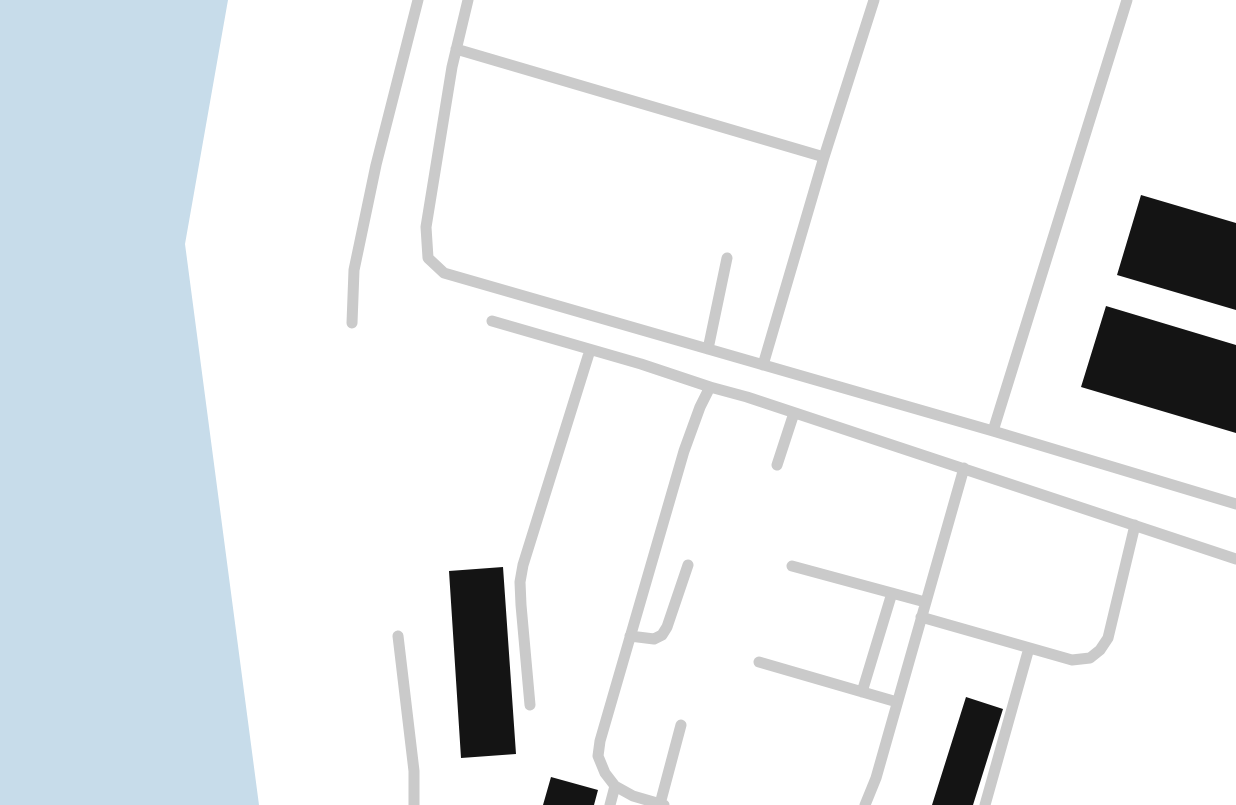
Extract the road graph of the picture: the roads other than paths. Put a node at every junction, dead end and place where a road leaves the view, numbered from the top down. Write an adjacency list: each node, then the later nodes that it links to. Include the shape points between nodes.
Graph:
1 (418, 0): 9 (lane, via 376,164 354,270)
2 (468, 0): 5 (lane)
3 (874, 0): 6 (lane)
4 (1127, 0): 15 (lane)
5 (456, 49): 6 (lane); 10 (lane, via 426,227 428,258 444,274)
6 (824, 157): 12 (lane)
7 (727, 258): 10 (lane)
8 (492, 321): 11 (lane)
9 (352, 323)
10 (708, 349): 12 (lane)
11 (590, 350): 13 (lane); 32 (lane, via 523,565 520,582)
12 (763, 365): 15 (lane)
13 (710, 387): 14 (lane); 27 (lane, via 686,444)
14 (794, 413): 16 (lane); 17 (lane)
15 (993, 431): 18 (lane)
16 (777, 465)
17 (964, 468): 19 (lane); 24 (lane)
18 (1236, 504)
19 (1135, 525): 20 (lane); 28 (lane, via 1108,638 1100,650 1090,658 1072,660)
20 (1236, 559)
21 (688, 565): 27 (lane, via 662,635 654,639)
22 (792, 566): 23 (lane)
23 (892, 593): 24 (lane); 30 (lane)
24 (925, 602): 25 (lane)
25 (921, 617): 28 (lane); 31 (lane)
26 (398, 636): 36 (lane, via 414,771)
27 (630, 636): 34 (lane, via 598,756 605,773)
28 (1029, 648): 39 (lane)
29 (759, 662): 30 (lane)
30 (862, 692): 31 (lane)
31 (897, 702): 38 (lane, via 876,778)
32 (530, 705)
33 (681, 725): 35 (lane)
34 (615, 786): 35 (lane, via 633,796); 37 (lane)
35 (662, 804)
36 (414, 805)
37 (610, 805)
38 (865, 805)
39 (985, 805)

